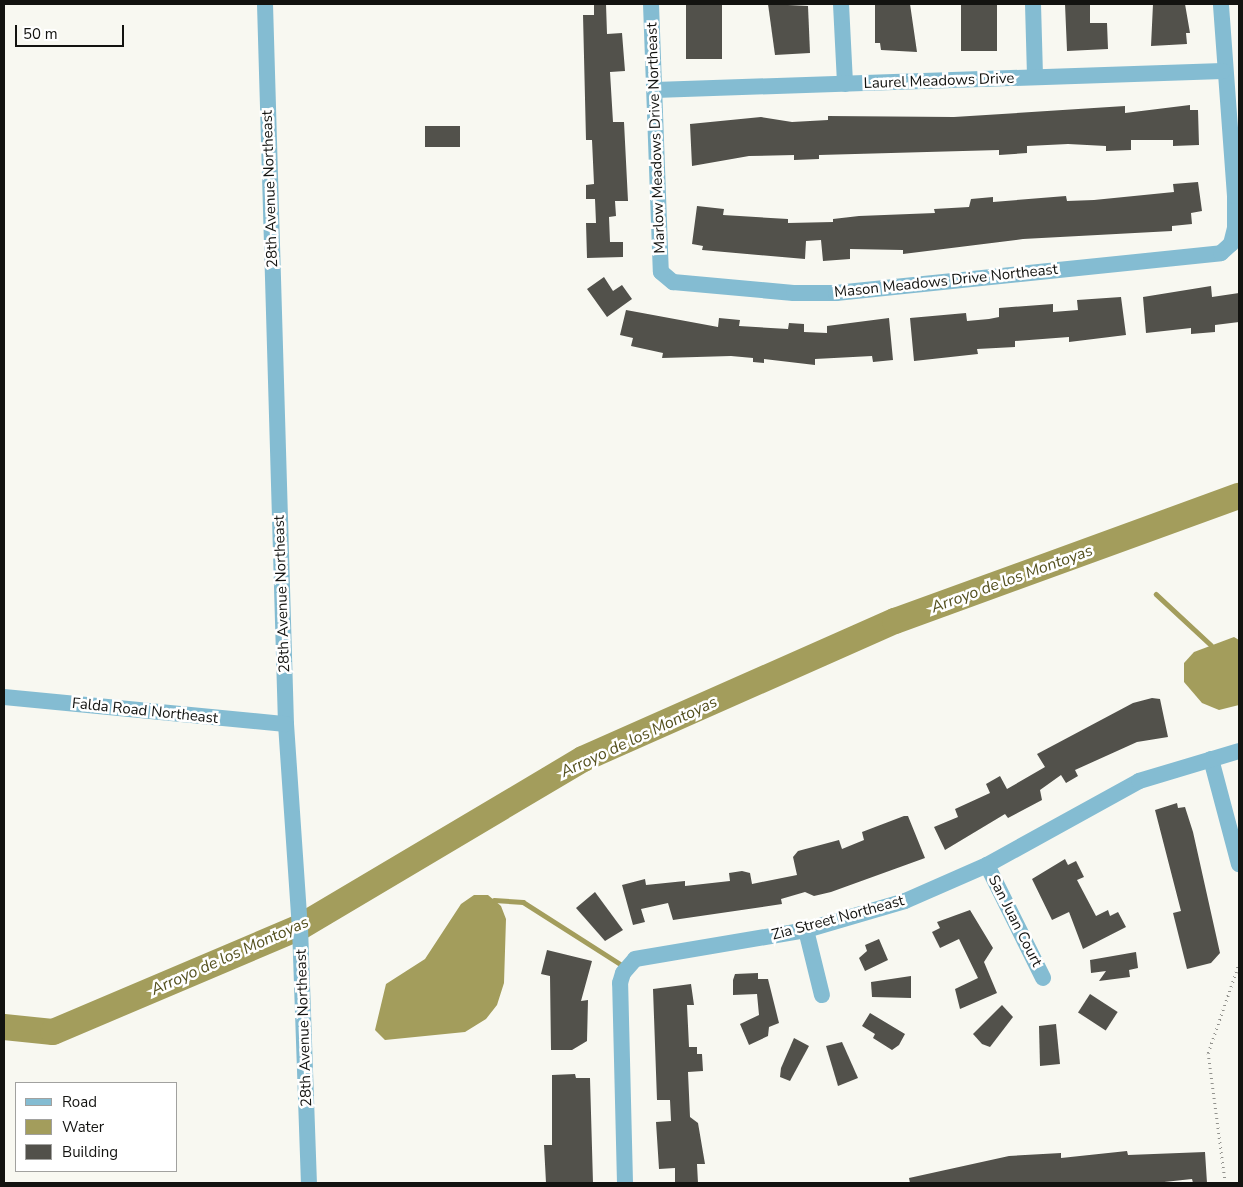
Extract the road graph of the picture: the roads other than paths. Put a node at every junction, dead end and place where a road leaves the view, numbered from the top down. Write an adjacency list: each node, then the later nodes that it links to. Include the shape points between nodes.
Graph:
1 (265, 4): 12 (street, 28th Avenue Northeast)
2 (651, 4): 9 (street, Marlow Meadows Drive Northeast)
3 (842, 4): 8 (street)
4 (1033, 4): 7 (street)
5 (1221, 4): 6 (street)
6 (1223, 71): 7 (street, Laurel Meadows Drive); 10 (street, Mason Meadows Drive Northeast, via 1236,196 1231,244 1209,256 836,293 723,288 673,282)
7 (1035, 77): 8 (street, Laurel Meadows Drive)
8 (844, 84): 9 (street, Laurel Meadows Drive)
9 (655, 90): 10 (street, Marlow Meadows Drive Northeast)
10 (662, 272)
11 (4, 697): 12 (street, Falda Road Northeast)
12 (286, 724): 20 (street, 28th Avenue Northeast, via 300,927)
13 (1239, 751): 14 (street, Zia Street Northeast)
14 (1211, 759): 15 (street); 16 (street, Zia Street Northeast, via 1139,781)
15 (1239, 864)
16 (986, 865): 17 (street, Zia Street Northeast, via 905,901); 18 (street, San Juan Court)
17 (806, 930): 19 (street); 21 (street, Zia Street Northeast, via 702,950 646,954 628,964 620,984)
18 (1044, 978)
19 (822, 995)
20 (310, 1183)
21 (625, 1183)

